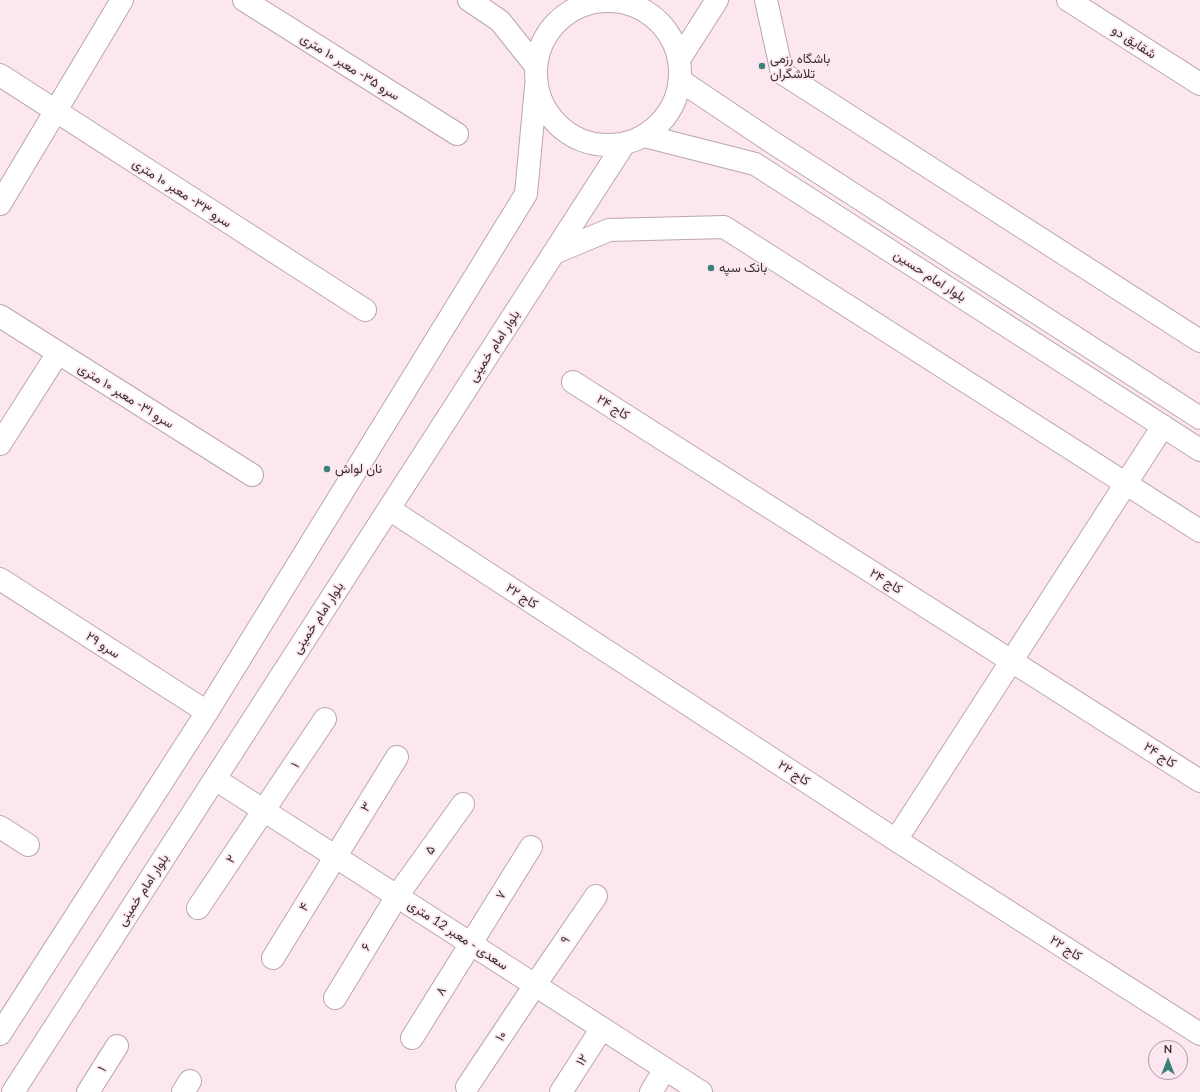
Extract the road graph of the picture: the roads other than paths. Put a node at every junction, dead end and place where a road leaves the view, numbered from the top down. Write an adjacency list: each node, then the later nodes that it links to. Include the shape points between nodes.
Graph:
1 (122, 0): 15 (street)
2 (244, 0): 16 (street, سرو ۳۵- معبر ۱۰ متری)
3 (469, 0): 10 (street, via 500,21)
4 (717, 0): 9 (street)
5 (766, 0): 23 (street, via 782,74)
6 (1068, 0): 13 (street, شقایق دو)
7 (594, 1): 8 (street); 9 (street, via 615,0 638,6 657,19 672,37)
8 (563, 5): 10 (street, via 541,43)
9 (680, 58): 12 (street)
10 (535, 65): 14 (street)
11 (0, 75): 15 (street, سرو ۳۳- معبر ۱۰ متری)
12 (681, 81): 17 (street, via 675,103 663,122); 26 (street, بلوار امام حسین)
13 (1200, 84)
14 (536, 87): 18 (street, via 545,109 559,127 578,140 601,145); 36 (street, via 526,194)
15 (55, 111): 19 (street); 21 (street, سرو ۳۳- معبر ۱۰ متری)
16 (456, 134)
17 (645, 136): 18 (street); 27 (street, بلوار امام حسین, via 755,164)
18 (624, 144): 20 (street, بلوار امام خمینی)
19 (0, 204)
20 (554, 253): 31 (street, via 609,230 724,227); 32 (street, بلوار امام خمینی)
21 (365, 310)
22 (0, 316): 24 (street, سرو ۳۱- معبر ۱۰ متری)
23 (1200, 341)
24 (58, 352): 28 (street); 30 (street, سرو ۳۱- معبر ۱۰ متری)
25 (573, 382): 35 (street, کاج ۲۴)
26 (1200, 418)
27 (1163, 426): 29 (street, بلوار امام حسین); 31 (street)
28 (0, 444)
29 (1200, 450)
30 (252, 475)
31 (1126, 483): 33 (street); 35 (street)
32 (389, 509): 39 (street, بلوار امام خمینی); 44 (street, کاج ۲۲)
33 (1200, 531)
34 (0, 579): 36 (street, سرو ۲۹)
35 (1011, 661): 40 (street, کاج ۲۴); 44 (street)
36 (207, 712): 56 (street)
37 (325, 719): 42 (street, ۱)
38 (397, 757): 47 (street, ۳)
39 (215, 779): 42 (street, سعدی - معبر 12 متری); 62 (street, بلوار امام خمینی)
40 (1200, 781)
41 (463, 804): 48 (street, ۵)
42 (264, 810): 47 (street, سعدی - معبر 12 متری); 50 (street, ۲)
43 (0, 827): 45 (street)
44 (896, 840): 57 (street, کاج ۲۲)
45 (28, 845)
46 (531, 847): 51 (street, ۷)
47 (335, 856): 48 (street, سعدی - معبر 12 متری); 52 (street, ۴)
48 (397, 896): 51 (street, سعدی - معبر 12 متری); 54 (street, ۶)
49 (596, 896): 53 (street, ۹)
50 (198, 908)
51 (471, 944): 53 (street, سعدی - معبر 12 متری); 58 (street, ۸)
52 (273, 958)
53 (535, 985): 55 (street, سعدی - معبر 12 متری); 61 (street, ۱۰)
54 (335, 998)
55 (602, 1028): 60 (street, سعدی - معبر 12 متری); 64 (street, ۱۲)
56 (0, 1034)
57 (1200, 1034)
58 (412, 1038)
59 (117, 1046): 63 (street, ۱)
60 (665, 1069): 65 (street); 66 (street, سعدی - معبر 12 متری)
61 (467, 1087)
62 (13, 1092)
63 (88, 1092)
64 (561, 1092)
65 (651, 1092)
66 (701, 1092)

